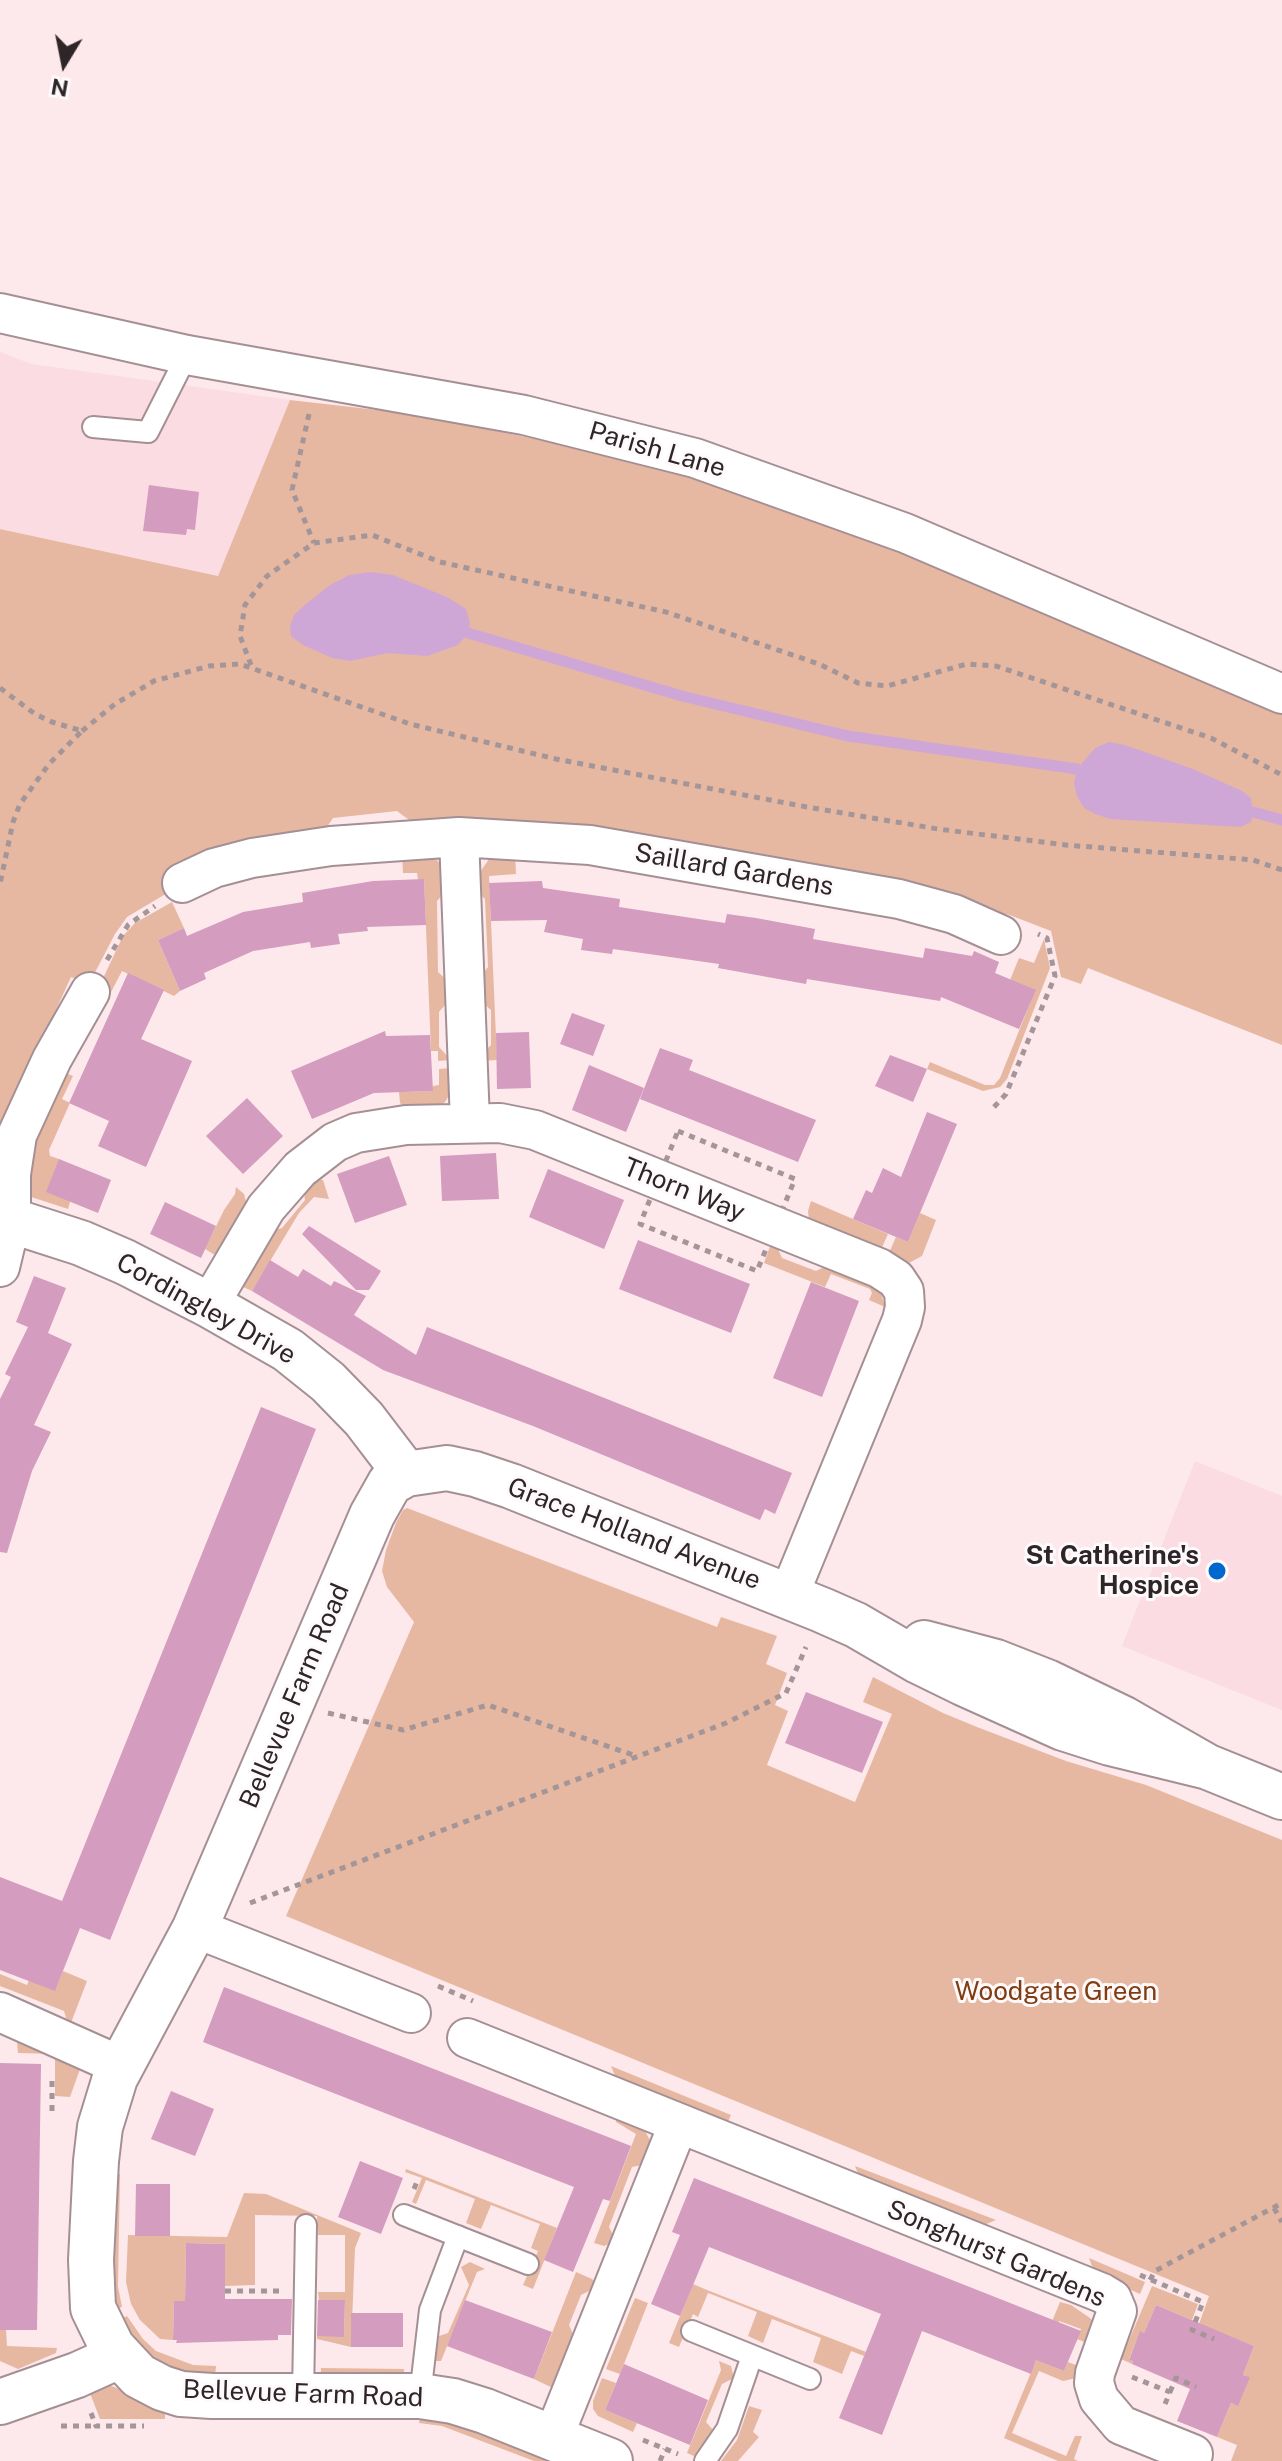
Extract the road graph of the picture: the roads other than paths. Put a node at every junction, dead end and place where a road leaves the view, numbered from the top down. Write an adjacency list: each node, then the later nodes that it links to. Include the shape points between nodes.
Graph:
1 (0, 313): 2 (street, Parish Lane)
2 (187, 355): 3 (lane, via 148,432); 4 (street, Parish Lane, via 524,415 695,458 905,533)
3 (93, 427)
4 (1282, 694)
5 (459, 837): 6 (street, Saillard Gardens, via 289,851 214,868); 7 (street, Saillard Gardens, via 590,845 772,875 899,899 954,914); 9 (street)
6 (182, 883)
7 (1001, 935)
8 (90, 992): 10 (street, via 17,1135)
9 (470, 1122): 12 (street, Thorn Way, via 379,1128 335,1142 300,1169 266,1208); 14 (street, Thorn Way, via 535,1130 896,1279 905,1307)
10 (6, 1219): 11 (street); 12 (street, Cordingley Drive, via 96,1250)
11 (0, 1267)
12 (209, 1305): 13 (street, Cordingley Drive, via 288,1350 328,1382)
13 (406, 1474): 14 (street, Grace Holland Avenue, via 447,1468 475,1474); 16 (street, Bellevue Farm Road, via 390,1483 372,1515 294,1697)
14 (823, 1610): 15 (street, Grace Holland Avenue, via 1063,1728 1208,1767)
15 (1282, 1797)
16 (213, 1934): 18 (street); 20 (street, Bellevue Farm Road)
17 (0, 2012): 20 (street)
18 (411, 2013)
19 (467, 2038): 21 (street, Songhurst Gardens)
20 (121, 2066): 27 (street, Bellevue Farm Road, via 100,2127 90,2283 97,2317)
21 (678, 2125): 33 (street); 34 (street, Songhurst Gardens, via 1112,2299 1117,2311 1095,2373 1099,2399 1121,2425)
22 (404, 2215): 24 (lane)
23 (306, 2225): 30 (lane)
24 (458, 2236): 25 (lane); 31 (lane, via 430,2310)
25 (528, 2264)
26 (692, 2331): 28 (lane)
27 (119, 2356): 30 (street, Bellevue Farm Road, via 139,2376 181,2394); 32 (street)
28 (752, 2356): 29 (lane); 36 (lane, via 727,2429)
29 (810, 2379)
30 (303, 2395): 31 (street, Bellevue Farm Road)
31 (420, 2396): 33 (street, Bellevue Farm Road, via 464,2404)
32 (0, 2402)
33 (553, 2438): 35 (street, Bellevue Farm Road)
34 (1193, 2454)
35 (610, 2461)
36 (705, 2461)

